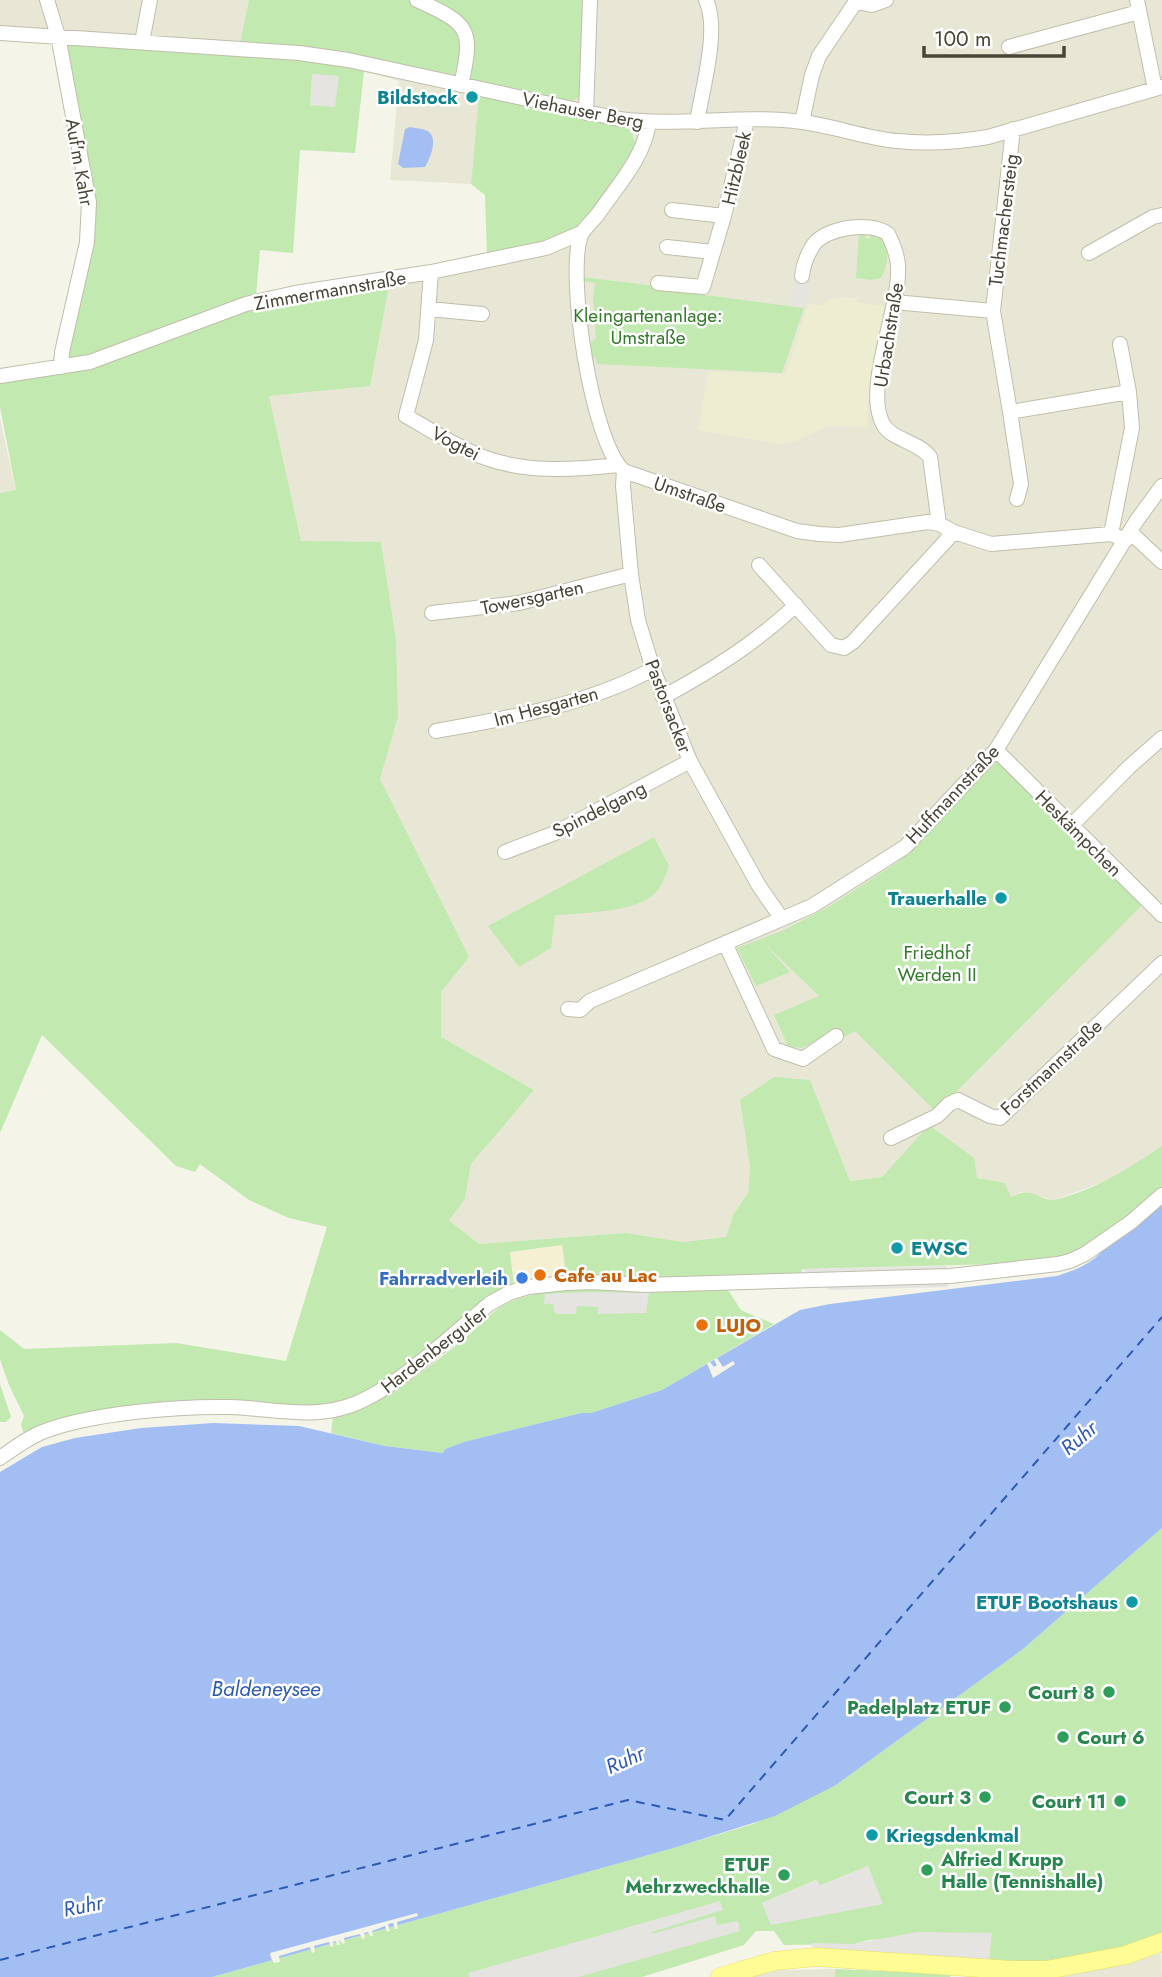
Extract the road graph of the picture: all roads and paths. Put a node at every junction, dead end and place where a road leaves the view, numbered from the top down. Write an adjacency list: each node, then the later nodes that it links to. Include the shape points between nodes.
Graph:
1 (47, 0): 10 (street, Auf'm Kahr)
2 (150, 0): 11 (street)
3 (417, 0): 13 (street, via 452,16 462,26 468,48)
4 (590, 0): 15 (street)
5 (706, 0): 17 (street, via 712,29)
6 (886, 0): 7 (street, via 872,5)
7 (857, 1): 18 (street, via 819,56)
8 (1138, 6): 12 (street); 14 (street)
9 (0, 33): 10 (street, Viehauser Berg)
10 (58, 36): 11 (street, Viehauser Berg); 36 (street, Auf'm Kahr, via 89,202 80,278)
11 (142, 42): 13 (street, Viehauser Berg, via 328,57)
12 (1009, 47)
13 (461, 85): 15 (street, Viehauser Berg)
14 (1158, 88): 20 (street, Viehauser Berg)
15 (586, 113): 19 (street, Viehauser Berg)
16 (747, 120): 17 (street, Viehauser Berg); 18 (street, Viehauser Berg); 23 (street, Hitzbleek)
17 (697, 122): 19 (street, Viehauser Berg)
18 (802, 122): 20 (street, Viehauser Berg, via 897,141 963,141)
19 (649, 123): 24 (street, via 640,156)
20 (1013, 129): 33 (street, Tuchmachersteig)
21 (672, 210): 23 (street, Hitzbleek)
22 (1162, 215): 27 (street)
23 (724, 216): 26 (street, Hitzbleek)
24 (581, 233): 28 (street, Zimmermannstraße, via 545,248); 40 (street, via 578,315 602,434)
25 (667, 247): 26 (street)
26 (713, 252): 30 (street, Hitzbleek, via 703,287)
27 (1089, 253)
28 (431, 272): 32 (street, Vogtei); 36 (street, Zimmermannstraße, via 246,304 90,362)
29 (802, 276): 31 (street, Urbachstraße, via 813,245 821,238 876,228 888,234 894,246 898,264)
30 (658, 283)
31 (894, 302): 33 (street, Tuchmachersteig); 43 (street, Urbachstraße, via 877,391 880,417 884,426 930,457)
32 (429, 309): 34 (street); 40 (street, Vogtei, via 426,340 406,416 490,460 542,468)
33 (993, 311): 39 (street, Tuchmachersteig)
34 (482, 314)
35 (1120, 344): 38 (street)
36 (61, 367): 37 (street, Zimmermannstraße)
37 (0, 376)
38 (1129, 393): 39 (street); 45 (street, via 1132,428)
39 (1010, 412): 42 (street, Tuchmachersteig, via 1021,484)
40 (621, 468): 43 (street, Umstraße, via 797,531 850,534); 49 (street, Pastorsacker)
41 (1162, 486): 46 (street, Huffmannstraße)
42 (1017, 499)
43 (939, 524): 44 (street)
44 (954, 532): 45 (street, via 991,544); 50 (street, via 850,646 841,648 828,642)
45 (1111, 534): 46 (street)
46 (1128, 536): 47 (street); 56 (street, Huffmannstraße)
47 (1162, 562)
48 (759, 565): 50 (street)
49 (631, 575): 51 (street, Towersgarten, via 519,603); 52 (street, Pastorsacker)
50 (796, 605): 53 (street, via 718,667)
51 (432, 613)
52 (653, 669): 53 (street, Pastorsacker); 54 (street, Im Hesgarten, via 566,703)
53 (663, 697): 57 (street, Pastorsacker)
54 (436, 731)
55 (1162, 738): 58 (street)
56 (996, 750): 58 (street, Heskämpchen); 61 (street, Huffmannstraße, via 905,847 812,906)
57 (690, 761): 59 (street, Spindelgang, via 555,834); 61 (street, Pastorsacker)
58 (1072, 825): 60 (street, Heskämpchen)
59 (505, 852)
60 (1162, 915)
61 (782, 919): 62 (street, Huffmannstraße)
62 (725, 943): 64 (street, Huffmannstraße, via 580,1010); 65 (street, via 774,1049 803,1059)
63 (1162, 962): 66 (street, Forstmannstraße, via 1000,1118 958,1100)
64 (568, 1009)
65 (836, 1036)
66 (891, 1139)
67 (1162, 1195): 68 (street, Hardenbergufer, via 1085,1254 1058,1264 950,1276 751,1288 592,1282 528,1287 489,1304 377,1394 340,1409 189,1407 124,1414 44,1431)
68 (0, 1458)
69 (1162, 1942): 70 (main road, via 1126,1955 1047,1970 814,1957 774,1961)
70 (720, 1977)

